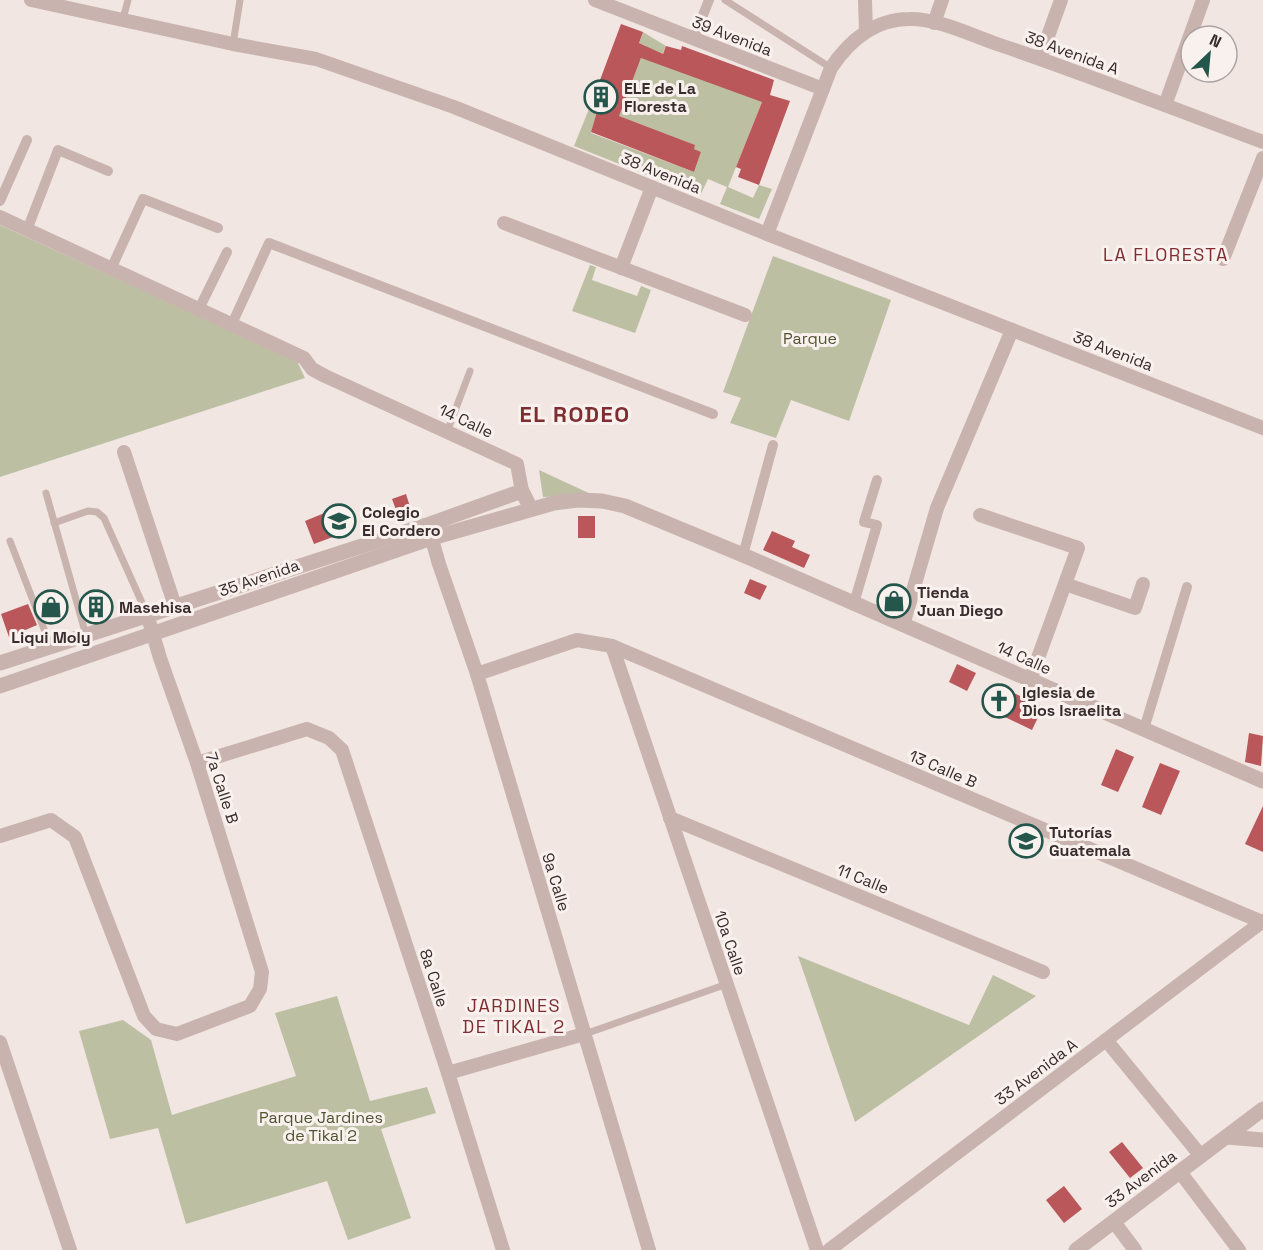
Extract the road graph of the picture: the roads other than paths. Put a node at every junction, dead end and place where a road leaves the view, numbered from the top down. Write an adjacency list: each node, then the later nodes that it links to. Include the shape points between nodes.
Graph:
1 (32, 0): 11 (street, 38 Avenida)
2 (128, 0): 11 (lane)
3 (240, 0): 15 (lane)
4 (595, 0): 14 (street, 39 Avenida)
5 (709, 0): 14 (street)
6 (725, 0): 17 (lane)
7 (864, 0): 13 (street)
8 (942, 0): 12 (street)
9 (1061, 0): 16 (street)
10 (1203, 0): 19 (street)
11 (123, 19): 15 (street, 38 Avenida)
12 (934, 23): 13 (street, 38 Avenida A, via 909,19 887,22); 16 (street, 38 Avenida A)
13 (866, 31): 17 (street)
14 (694, 38): 18 (street, 39 Avenida)
15 (233, 44): 24 (street, 38 Avenida, via 316,58 453,107)
16 (1040, 58): 19 (street, 38 Avenida A)
17 (831, 68): 18 (street)
18 (823, 89): 30 (street)
19 (1165, 105): 21 (street, 38 Avenida A)
20 (27, 140): 25 (street)
21 (1263, 142)
22 (1263, 158): 32 (street)
23 (108, 171): 29 (street, via 58,150)
24 (652, 187): 30 (street, 38 Avenida); 33 (street)
25 (0, 201)
26 (0, 217): 29 (street, 14 Calle)
27 (504, 223): 33 (street)
28 (218, 228): 34 (street, via 143,199)
29 (27, 230): 34 (street, 14 Calle)
30 (767, 234): 38 (street, 38 Avenida)
31 (227, 252): 35 (street)
32 (1223, 259)
33 (621, 268): 36 (street)
34 (111, 269): 35 (street, 14 Calle)
35 (199, 309): 37 (street, 14 Calle)
36 (745, 315)
37 (232, 324): 40 (street, via 269,243); 42 (street, 14 Calle, via 303,358 325,376)
38 (1012, 330): 41 (street, 38 Avenida); 60 (street, via 937,508)
39 (470, 371): 42 (lane)
40 (713, 414)
41 (1263, 428)
42 (447, 432): 46 (street, 14 Calle, via 518,464)
43 (773, 446): 53 (street)
44 (124, 452): 58 (street)
45 (877, 480): 57 (street, via 864,522 877,525)
46 (522, 491): 48 (street, 14 Calle); 51 (street, 35 Avenida)
47 (46, 493): 50 (lane)
48 (531, 509): 51 (street, 35 Avenida); 53 (street, 14 Calle, via 554,503 602,501 625,506)
49 (980, 515): 54 (street, via 1078,548)
50 (54, 523): 59 (lane, via 88,511 104,518); 62 (lane)
51 (430, 532): 58 (street, 35 Avenida); 61 (street, 35 Avenida); 66 (street, 9a Calle)
52 (10, 541): 64 (lane)
53 (743, 555): 57 (street, 14 Calle)
54 (1065, 584): 55 (street, via 1135,608); 67 (street)
55 (1143, 584)
56 (1187, 587): 69 (street)
57 (854, 603): 60 (street, 14 Calle)
58 (175, 606): 59 (street, 35 Avenida)
59 (147, 614): 61 (street, 7a Calle B); 62 (street, 35 Avenida)
60 (903, 625): 67 (street, 14 Calle)
61 (154, 633): 68 (street, 35 Avenida); 70 (street, 7a Calle B)
62 (86, 635): 64 (street, 35 Avenida)
63 (612, 646): 66 (street, 13 Calle B, via 577,640); 72 (street, 10a Calle); 74 (street, 13 Calle B)
64 (51, 647): 65 (street, 35 Avenida)
65 (0, 663)
66 (477, 674): 77 (street, 9a Calle)
67 (1030, 680): 69 (street, 14 Calle)
68 (0, 686)
69 (1144, 729): 71 (street, 14 Calle)
70 (197, 762): 73 (street, 7a Calle B, via 262,972 260,988 250,1006 177,1034 156,1029 144,1016 75,837 51,820); 80 (street, 8a Calle, via 307,729 329,738 342,750)
71 (1263, 781)
72 (670, 818): 75 (street, 11 Calle); 76 (street, 10a Calle)
73 (0, 836)
74 (1262, 922): 78 (street, 33 Avenida A)
75 (1042, 972)
76 (727, 984): 77 (lane); 90 (street, 10a Calle)
77 (584, 1034): 80 (street); 89 (street, 9a Calle)
78 (1106, 1040): 84 (street); 91 (street, 33 Avenida A)
79 (0, 1042): 87 (street)
80 (448, 1073): 88 (street, 8a Calle)
81 (1262, 1112): 82 (street, 33 Avenida)
82 (1227, 1137): 83 (street); 84 (street, 33 Avenida)
83 (1263, 1140)
84 (1202, 1156): 85 (street, 33 Avenida)
85 (1180, 1172): 86 (street, 33 Avenida); 94 (street)
86 (1114, 1222): 92 (street, 33 Avenida); 93 (street)
87 (70, 1250)
88 (503, 1250)
89 (649, 1250)
90 (817, 1250)
91 (829, 1250)
92 (1076, 1250)
93 (1135, 1250)
94 (1239, 1250)

